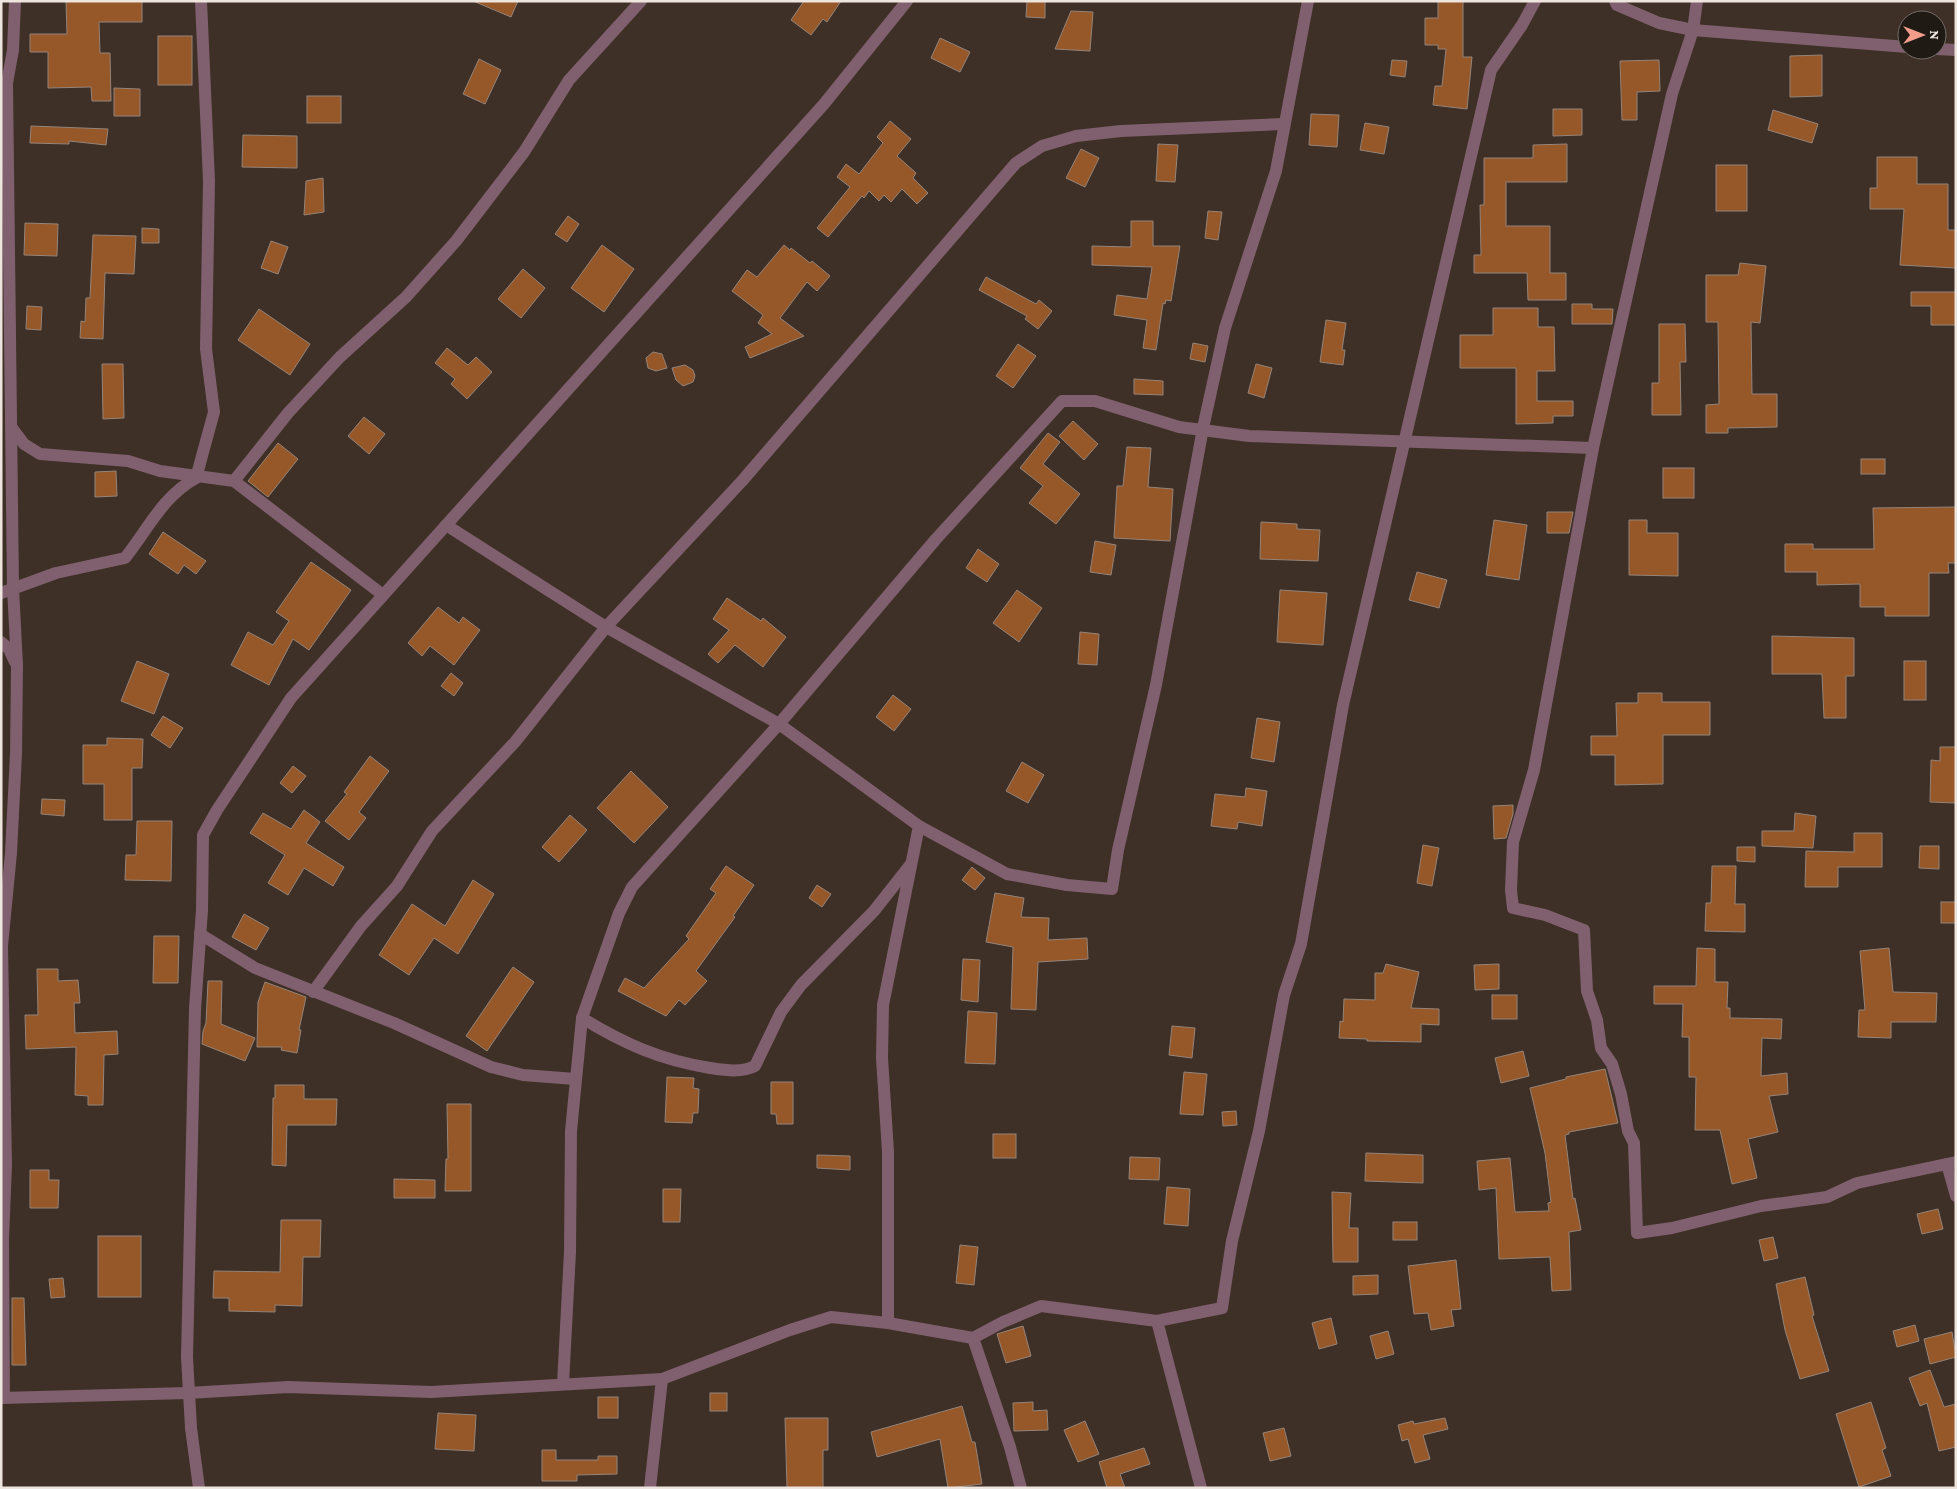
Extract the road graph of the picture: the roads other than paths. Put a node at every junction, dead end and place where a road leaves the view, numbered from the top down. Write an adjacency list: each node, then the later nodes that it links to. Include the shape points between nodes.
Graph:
1 (15, 1): 12 (street, via 14,50 7,83)
2 (201, 1): 16 (street, via 208,181 206,349 214,412)
3 (641, 1): 17 (street, via 569,80 524,152 456,241 406,297 340,357 288,413)
4 (907, 1): 18 (street, via 824,104)
5 (1308, 1): 11 (street)
6 (1535, 1): 14 (street, via 1491,70)
7 (1615, 1): 9 (street, via 1659,23)
8 (1697, 1): 9 (street)
9 (1694, 30): 10 (street); 15 (street, via 1672,94)
10 (1897, 46)
11 (1284, 124): 13 (street, via 1276,171 1225,328); 21 (street, via 1076,136 1042,146 1016,163 742,481)
12 (12, 428): 16 (street, via 24,444 40,454 128,461); 19 (street)
13 (1203, 428): 14 (street, via 1249,436); 24 (street, via 1179,427 1095,401 1062,401 936,539); 25 (street, via 1156,685 1131,788 1112,889 1007,874)
14 (1406, 441): 15 (street); 33 (street, via 1343,705 1305,927 1284,995 1259,1130 1232,1241 1222,1308)
15 (1593, 448): 31 (street, via 1534,770 1513,842 1512,908 1545,915 1584,930 1587,990 1602,1048 1612,1064 1628,1131 1634,1143 1637,1233 1672,1228 1761,1206 1828,1197 1857,1183)
16 (196, 478): 17 (street); 19 (street, via 182,485 160,507 125,558 56,573)
17 (234, 481): 20 (street)
18 (446, 525): 20 (street); 21 (street)
19 (7, 590): 23 (street)
20 (383, 595): 27 (street, via 292,698 203,835)
21 (606, 626): 24 (street); 28 (street, via 515,742 432,831 397,886 361,926)
22 (1, 642): 23 (street, via 9,649)
23 (17, 665): 39 (street, via 12,833 2,946 6,1165)
24 (779, 724): 25 (street); 29 (street, via 632,887 619,913)
25 (919, 826): 26 (street)
26 (913, 861): 29 (street, via 874,911 801,985 782,1012 755,1066 748,1070 722,1070 665,1059 609,1035); 34 (street, via 883,1005 882,1058 888,1152)
27 (200, 934): 28 (street, via 255,968); 38 (street, via 195,1009)
28 (313, 992): 30 (street, via 491,1067 523,1075)
29 (582, 1018): 30 (street)
30 (576, 1079): 37 (street, via 569,1164 570,1252)
31 (1951, 1163): 32 (street)
32 (1956, 1196)
33 (1157, 1321): 35 (street, via 1041,1306); 43 (street)
34 (888, 1323): 35 (street); 36 (street, via 831,1317)
35 (973, 1338): 42 (street)
36 (662, 1379): 37 (street); 41 (street)
37 (563, 1384): 38 (street, via 431,1392 288,1387)
38 (188, 1393): 39 (street); 40 (street)
39 (2, 1398)
40 (199, 1488)
41 (650, 1488)
42 (1021, 1488)
43 (1201, 1488)

